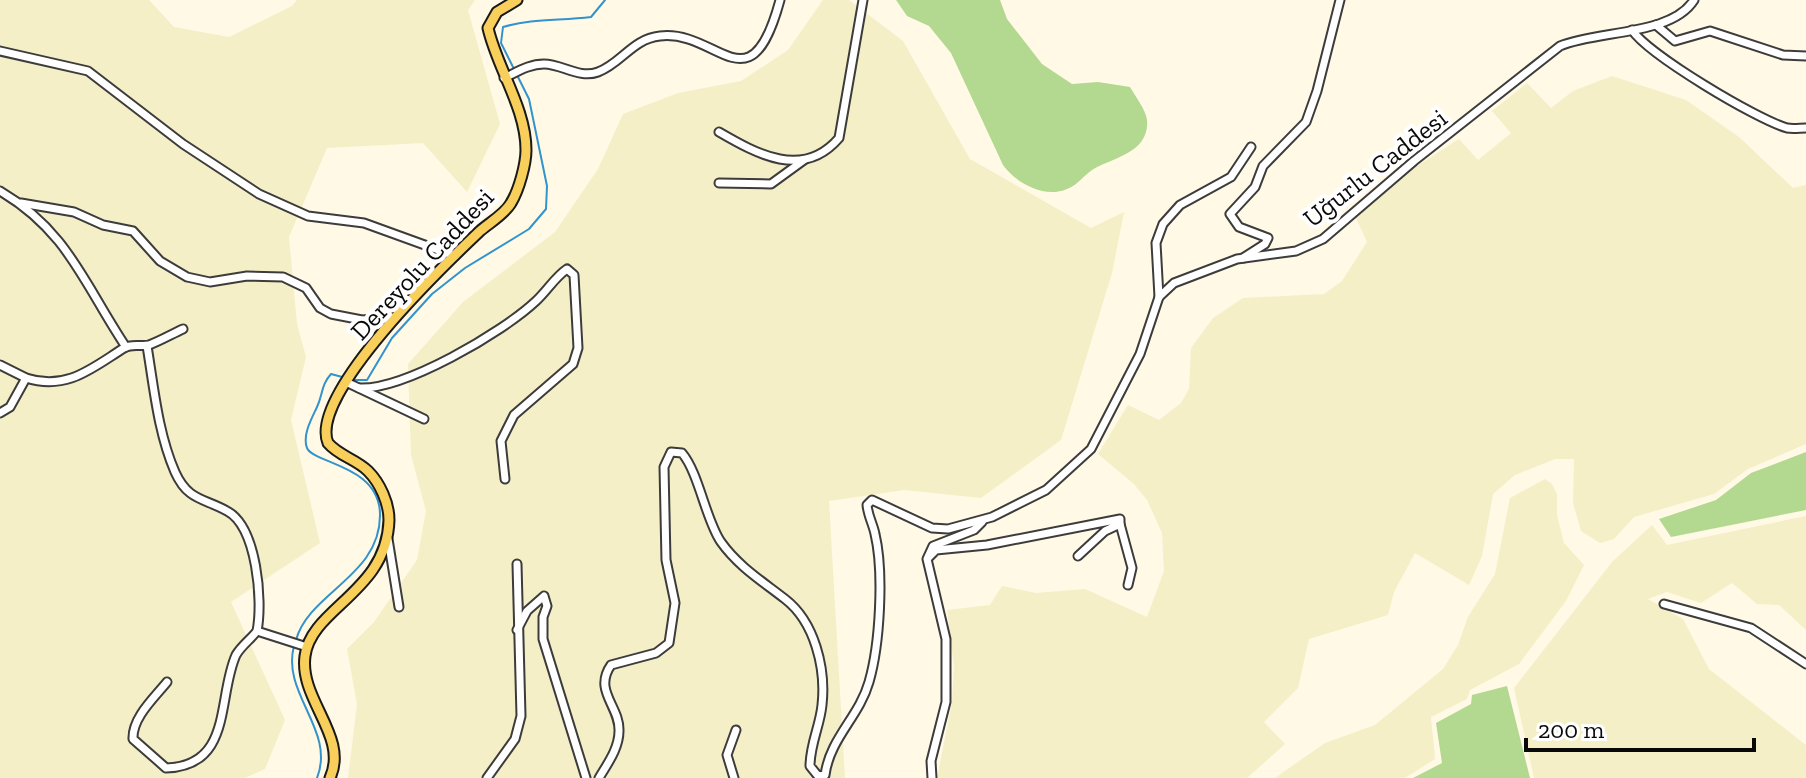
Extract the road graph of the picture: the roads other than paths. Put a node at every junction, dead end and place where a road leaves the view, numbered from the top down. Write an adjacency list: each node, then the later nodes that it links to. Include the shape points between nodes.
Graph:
1 (517, 0): 10 (main road, Dereyolu Caddesi, via 497,12 488,28)
2 (780, 0): 10 (street, via 761,47 742,59 725,58 701,44 665,35 632,45 597,72 583,74 546,64)
3 (863, 0): 14 (street, via 839,138 830,149)
4 (1340, 0): 19 (street, via 1306,122 1263,166 1255,187 1230,214 1239,227 1268,238)
5 (1694, 0): 6 (street, Uğurlu Caddesi)
6 (1656, 25): 7 (street, Uğurlu Caddesi); 9 (street, via 1675,41 1710,31 1783,55)
7 (1632, 30): 11 (street, via 1674,64 1759,116 1789,128); 19 (street, Uğurlu Caddesi, via 1560,46 1323,239 1296,251)
8 (0, 51): 18 (street, via 88,71 183,144 295,211 364,223)
9 (1806, 56)
10 (508, 76): 18 (main road, Dereyolu Caddesi, via 526,151 519,179 511,204)
11 (1806, 128)
12 (719, 132): 14 (street, via 766,159)
13 (1251, 147): 20 (street, via 1231,177 1180,205 1163,224 1156,243)
14 (809, 156): 15 (street, via 771,184)
15 (719, 183)
16 (0, 191): 17 (street)
17 (21, 203): 21 (street, via 74,212 133,231 160,261 187,277 210,282 283,277 306,288 331,314 362,320); 24 (street, via 70,252)
18 (455, 256): 21 (main road, Dereyolu Caddesi)
19 (1243, 258): 20 (street, Uğurlu Caddesi, via 1174,283)
20 (1159, 297): 32 (street, via 1140,354 1091,449 1046,490)
21 (396, 317): 27 (main road, Dereyolu Caddesi)
22 (183, 329): 23 (street)
23 (147, 346): 24 (street); 42 (street, via 175,474 191,495 234,515 249,537)
24 (126, 347): 26 (street, via 73,378 54,383)
25 (0, 365): 26 (street)
26 (26, 378): 29 (street, via 10,407)
27 (346, 382): 28 (street); 34 (main road, Dereyolu Caddesi, via 334,398 324,435 334,451 367,470 378,484 389,515)
28 (359, 388): 30 (street); 31 (street, via 379,389 444,362 534,303 567,269 574,275 578,348 573,364 514,415 501,441)
29 (0, 413)
30 (424, 419)
31 (505, 479)
32 (984, 520): 36 (street, via 974,530 933,546); 50 (street, via 932,528 880,502 867,505 878,571 869,681 854,718 831,747 825,775 818,776 811,770 810,757 822,707 822,665 806,624 787,600 727,552 715,534 689,461 682,453 671,452 664,467 666,560 675,603 669,643 607,671 604,691 620,727 617,745)
33 (1120, 524): 35 (street); 36 (street, via 1120,519 1111,519 1070,531 936,550); 38 (street, via 1132,568)
34 (388, 537): 40 (street); 43 (main road, via 382,560)
35 (1078, 556)
36 (927, 559): 52 (street, via 946,639 946,702 931,761)
37 (517, 564): 41 (street)
38 (1128, 585)
39 (1664, 604): 44 (street, via 1751,628)
40 (399, 607)
41 (517, 630): 48 (street, via 521,716 515,739); 49 (street, via 544,596 543,639)
42 (257, 631): 43 (street); 45 (street, via 237,652 218,734 207,751 178,768 166,768 133,739 142,713)
43 (304, 646): 47 (main road, via 306,680 334,753)
44 (1806, 664)
45 (167, 682)
46 (736, 730): 51 (street, via 727,755)
47 (330, 778)
48 (487, 778)
49 (586, 778)
50 (599, 778)
51 (734, 778)
52 (932, 778)

